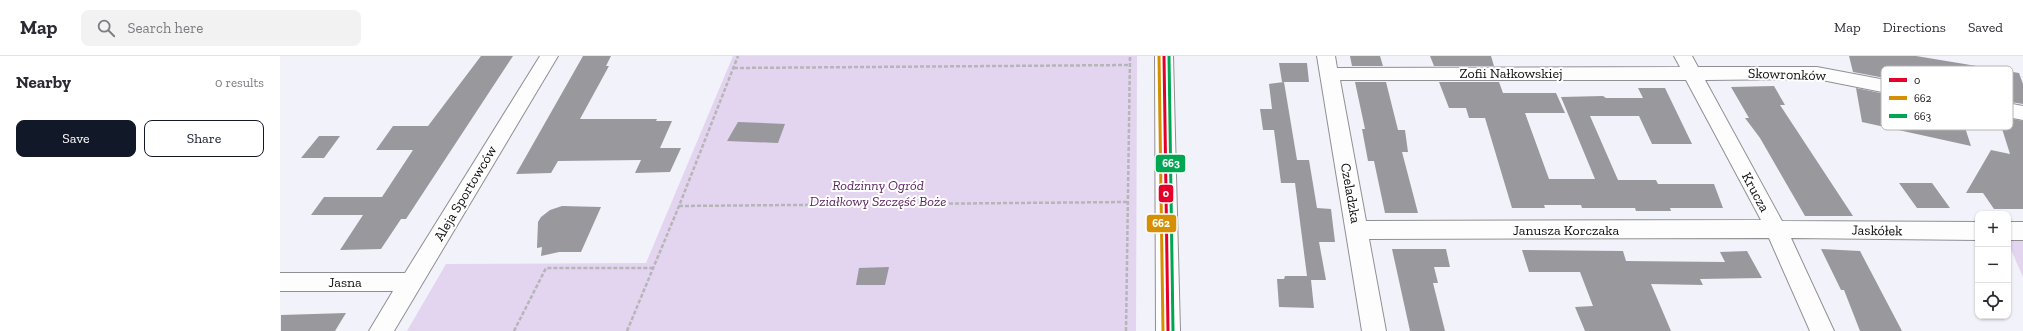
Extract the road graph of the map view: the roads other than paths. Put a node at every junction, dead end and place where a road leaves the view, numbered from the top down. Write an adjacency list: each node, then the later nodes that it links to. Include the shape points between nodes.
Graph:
1 (548, 56): 14 (street, Aleja Sportowców)
2 (1164, 56): 16 (street)
3 (1687, 64): 4 (street, Zofii Nałkowskiej); 5 (street, Skowronków, via 1817,73); 8 (street, Krucza)
4 (1328, 65): 9 (street, Czeladzka)
5 (1881, 86)
6 (2013, 112): 7 (street, Skowronków)
7 (2023, 114)
8 (1776, 229): 9 (street, Janusza Korczaka); 10 (street, Jaskółek); 18 (street, Krucza)
9 (1357, 230): 17 (street, Czeladzka)
10 (1975, 231)
11 (2011, 231): 12 (street)
12 (2023, 231)
13 (280, 282): 14 (street, Jasna)
14 (410, 282): 15 (street, Aleja Sportowców)
15 (381, 331)
16 (1168, 331)
17 (1374, 331)
18 (1822, 331)

